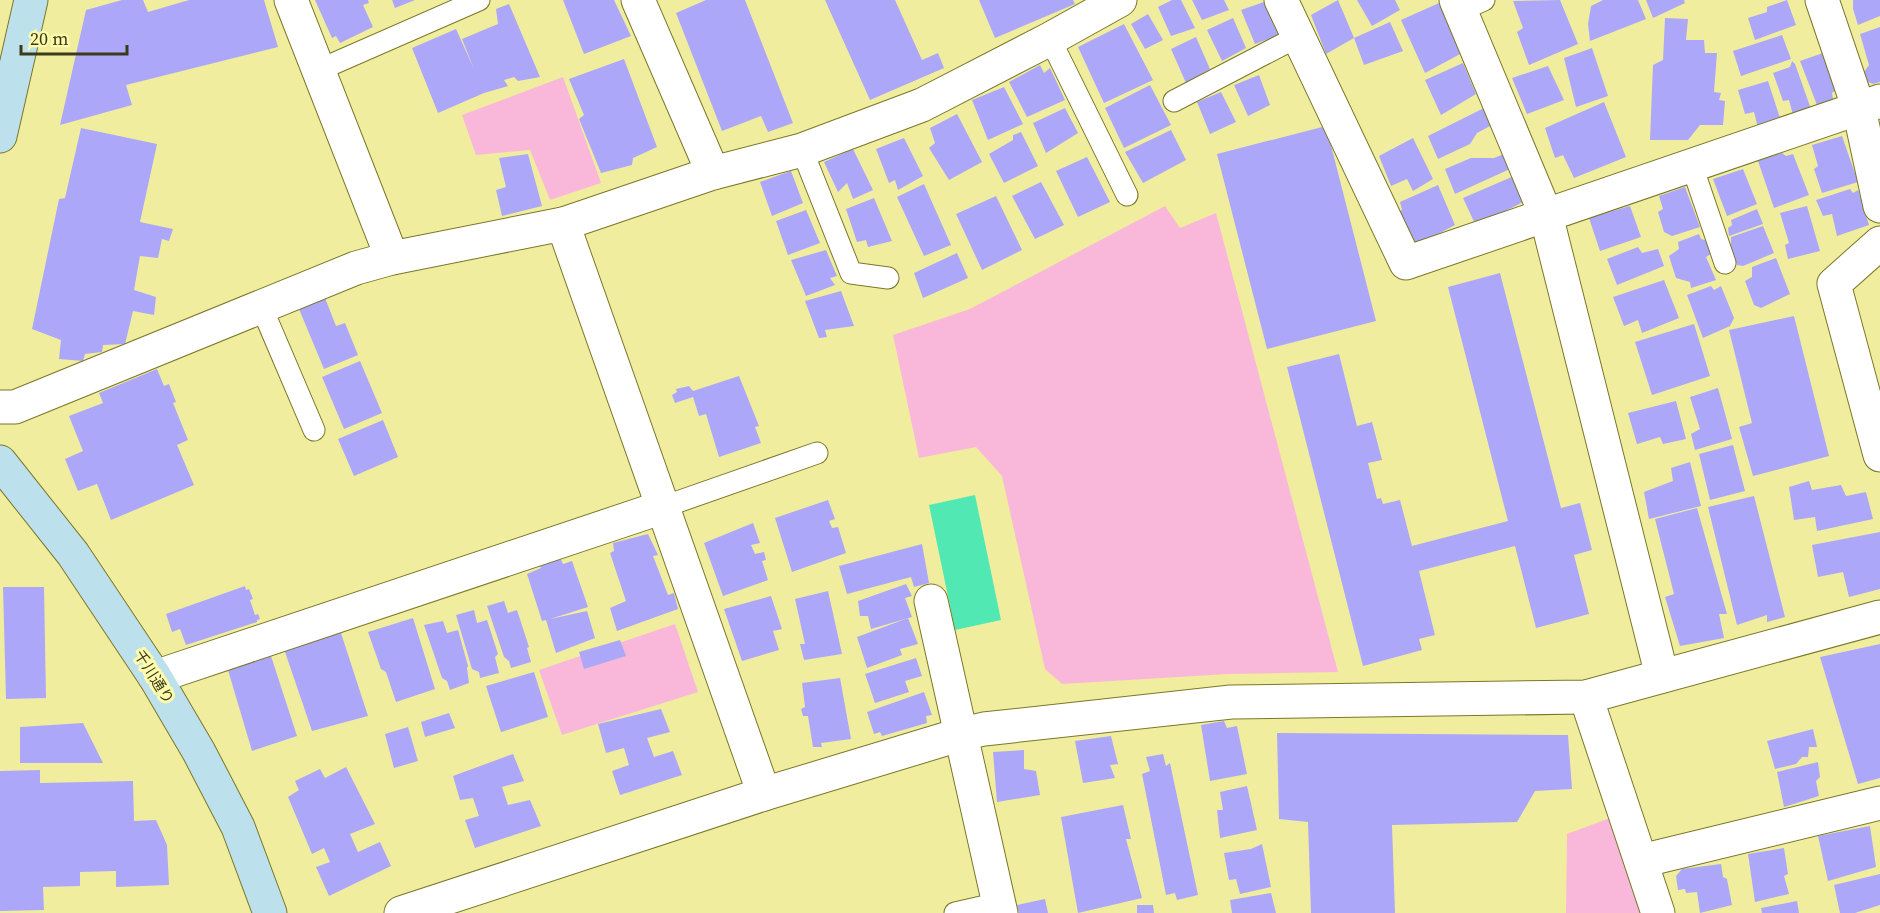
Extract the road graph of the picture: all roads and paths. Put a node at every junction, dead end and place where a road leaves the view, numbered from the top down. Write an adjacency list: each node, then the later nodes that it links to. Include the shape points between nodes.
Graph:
1 (31, 0): 14 (main road)
2 (291, 0): 11 (street)
3 (479, 0): 11 (lane)
4 (638, 0): 17 (street)
5 (1120, 0): 10 (street)
6 (1281, 0): 9 (street)
7 (1822, 0): 13 (street)
8 (1467, 3): 20 (street)
9 (1299, 36): 12 (lane); 20 (street, via 1406,263)
10 (1050, 39): 15 (street, via 922,105); 18 (lane)
11 (319, 70): 23 (street)
12 (1174, 101)
13 (1869, 105): 16 (street); 19 (street)
14 (0, 136)
15 (802, 150): 17 (street); 25 (lane, via 851,273)
16 (1692, 166): 20 (street); 24 (lane)
17 (713, 173): 21 (street)
18 (1127, 195)
19 (1880, 206)
20 (1546, 215): 35 (street)
21 (563, 224): 23 (street); 32 (street)
22 (1880, 243): 30 (street, via 1834,284)
23 (392, 258): 26 (street)
24 (1725, 263)
25 (888, 278)
26 (261, 306): 27 (street, via 15,407); 28 (lane)
27 (0, 407)
28 (314, 430)
29 (817, 453): 32 (lane)
30 (1880, 455)
31 (0, 462): 36 (main road, 千川通り, via 73,554)
32 (663, 507): 36 (street); 39 (street)
33 (932, 601): 38 (street)
34 (1880, 616): 35 (street)
35 (1662, 676): 37 (street)
36 (154, 677): 43 (main road, 千川通り, via 238,827)
37 (1586, 697): 38 (street, via 1231,702); 41 (street)
38 (962, 734): 39 (street); 42 (street)
39 (764, 794): 44 (street)
40 (1880, 803): 41 (street)
41 (1641, 861): 46 (street)
42 (1000, 908): 45 (lane)
43 (270, 913)
44 (401, 913)
45 (955, 913)
46 (1658, 913)

